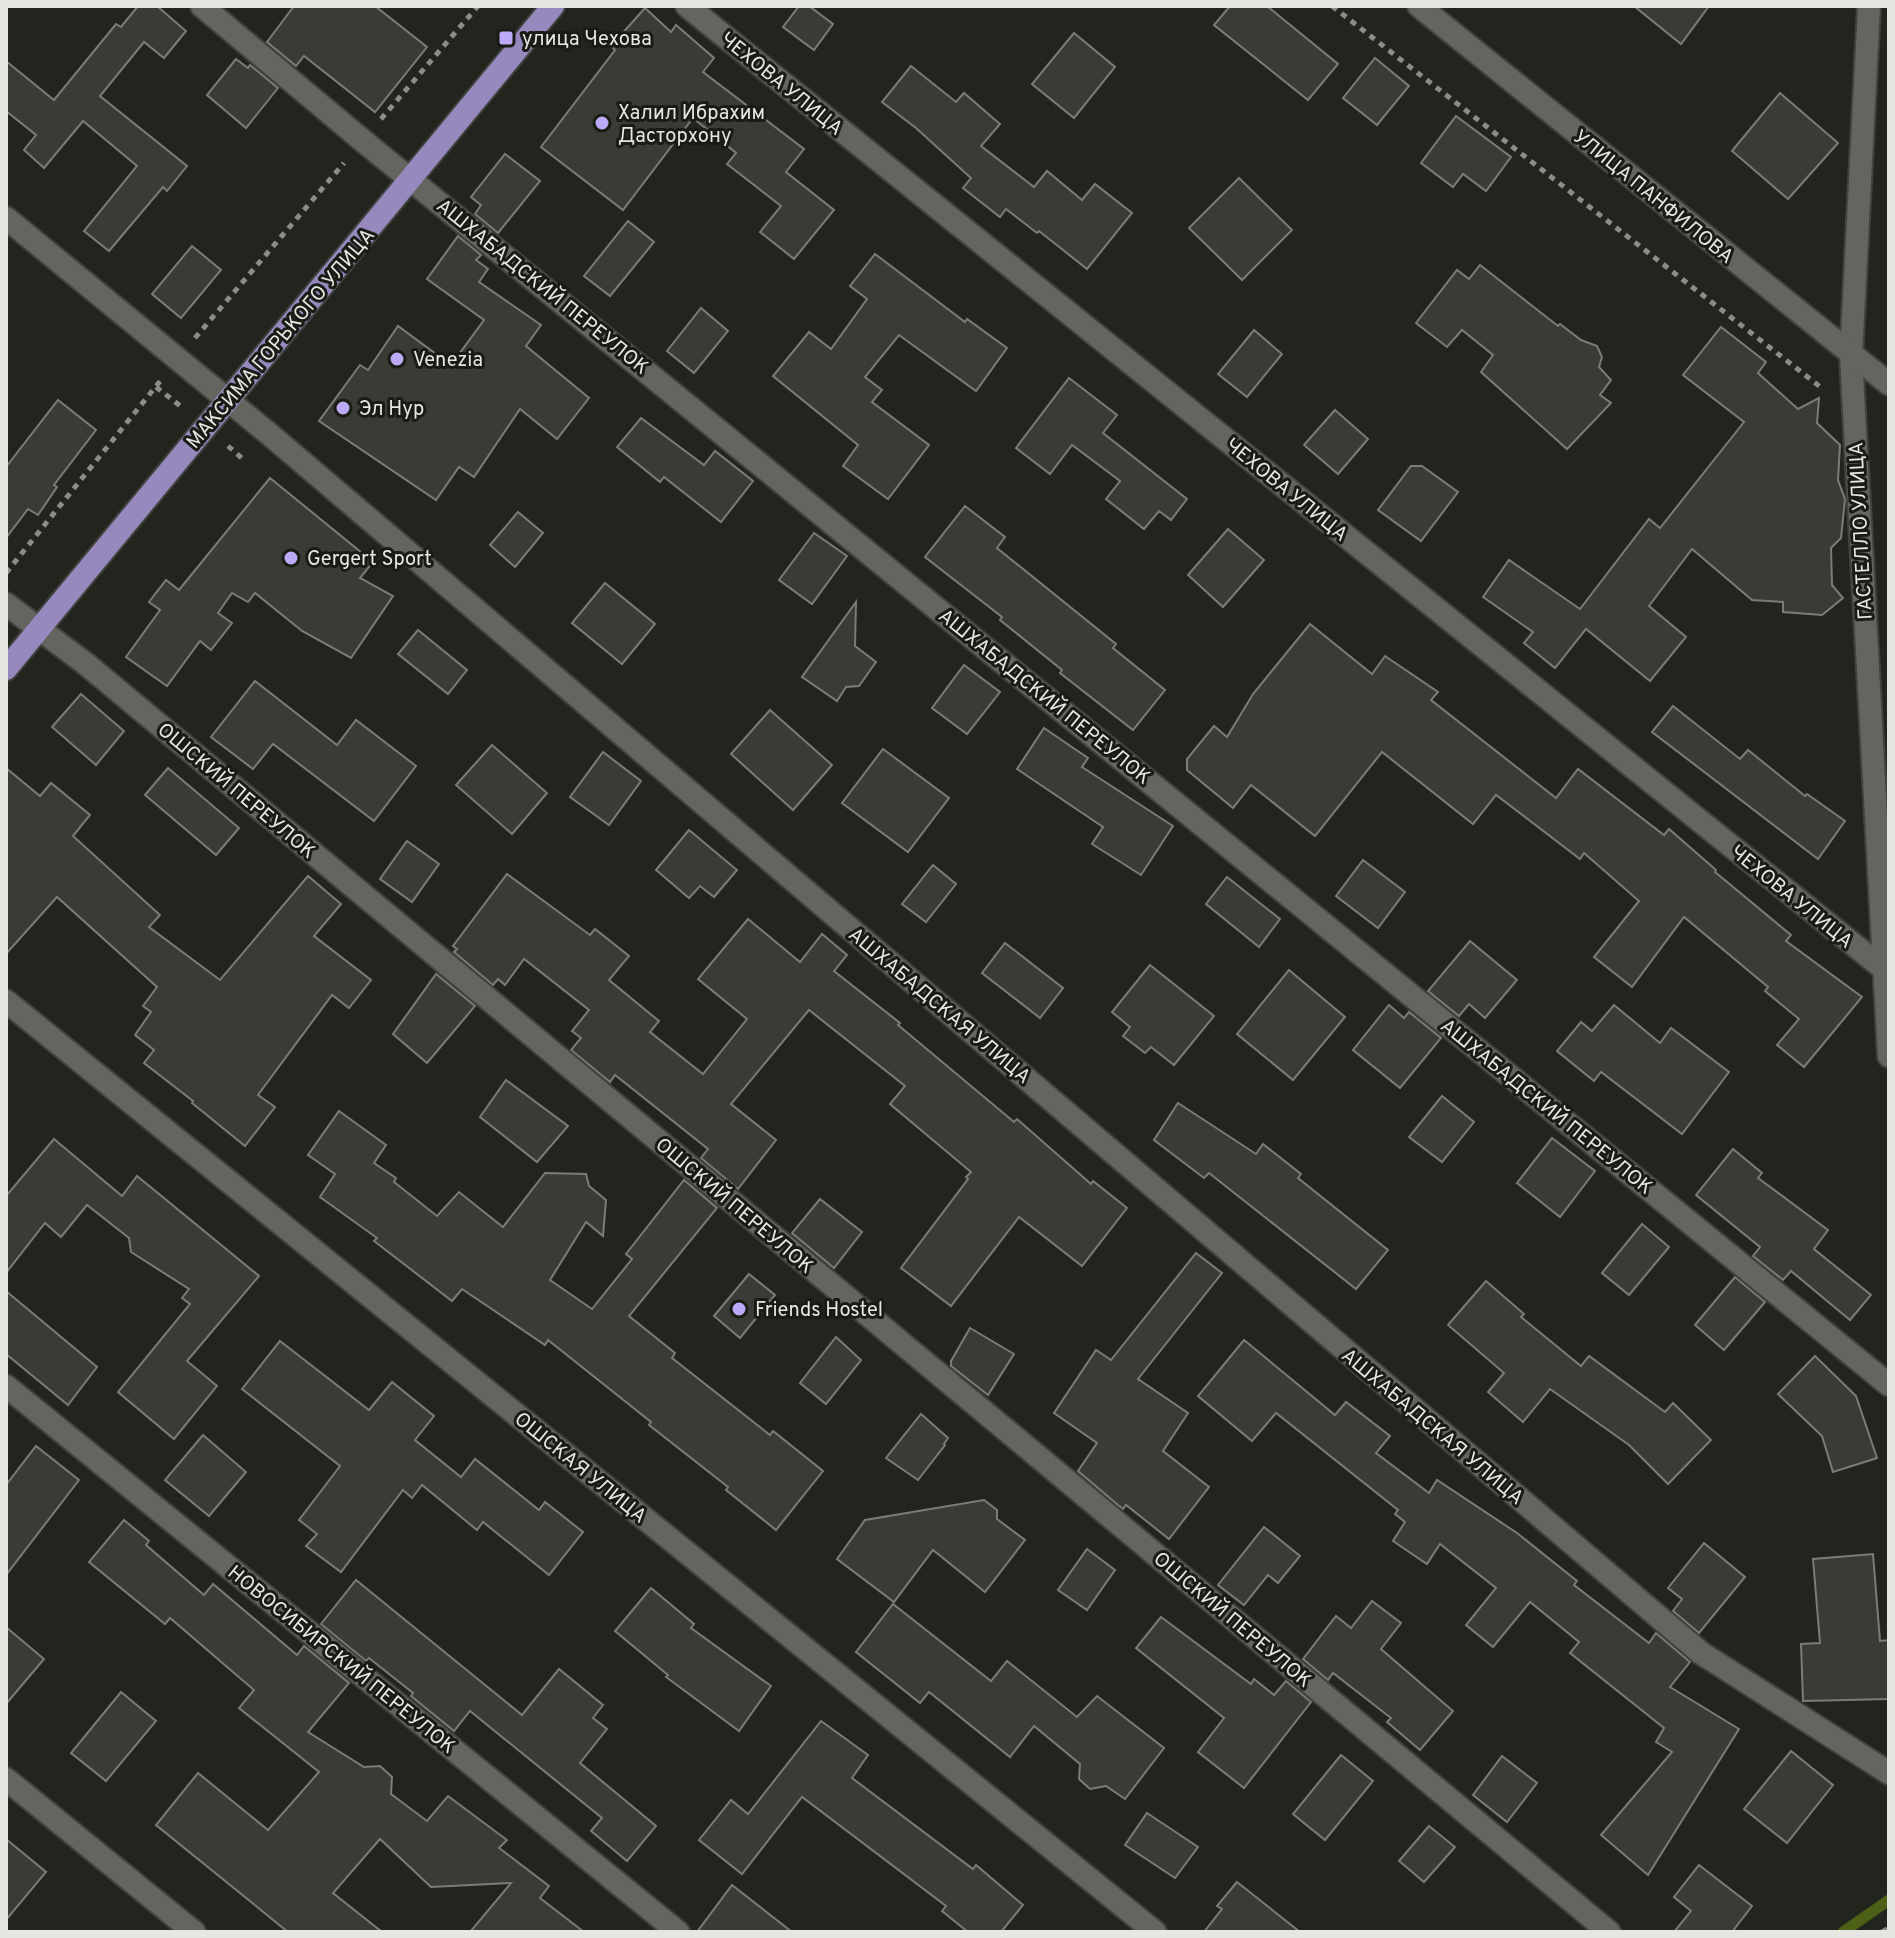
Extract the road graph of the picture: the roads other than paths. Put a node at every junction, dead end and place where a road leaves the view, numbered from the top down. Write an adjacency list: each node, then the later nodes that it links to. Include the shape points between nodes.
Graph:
1 (202, 6): 6 (street, АШХАБАДСКИЙ ПЕРЕУЛОК)
2 (553, 6): 6 (main road, МАКСИМА ГОРЬКОГО УЛИЦА)
3 (687, 6): 14 (street, ЧЕХОВА УЛИЦА)
4 (1419, 6): 8 (street, УЛИЦА ПАНФИЛОВА)
5 (1869, 6): 8 (street, ГАСТЕЛЛО УЛИЦА)
6 (412, 179): 10 (main road, МАКСИМА ГОРЬКОГО УЛИЦА); 17 (street, АШХАБАДСКИЙ ПЕРЕУЛОК)
7 (6, 218): 10 (street, АШХАБАДСКАЯ УЛИЦА)
8 (1851, 356): 9 (street, УЛИЦА ПАНФИЛОВА); 14 (street, ГАСТЕЛЛО УЛИЦА)
9 (1889, 384)
10 (228, 400): 12 (main road, МАКСИМА ГОРЬКОГО УЛИЦА); 19 (street, АШХАБАДСКАЯ УЛИЦА, via 1701,1653)
11 (6, 604): 12 (street, ОШСКИЙ ПЕРЕУЛОК)
12 (39, 629): 13 (main road, МАКСИМА ГОРЬКОГО УЛИЦА); 24 (street, ОШСКИЙ ПЕРЕУЛОК)
13 (6, 669)
14 (1886, 970): 16 (street, ГАСТЕЛЛО УЛИЦА)
15 (6, 1001): 23 (street, ОШСКАЯ УЛИЦА)
16 (1889, 1056)
17 (1889, 1385)
18 (6, 1386): 22 (street, НОВОСИБИРСКИЙ ПЕРЕУЛОК)
19 (1889, 1773)
20 (6, 1779): 21 (street)
21 (194, 1932)
22 (678, 1932)
23 (1155, 1932)
24 (1609, 1932)

